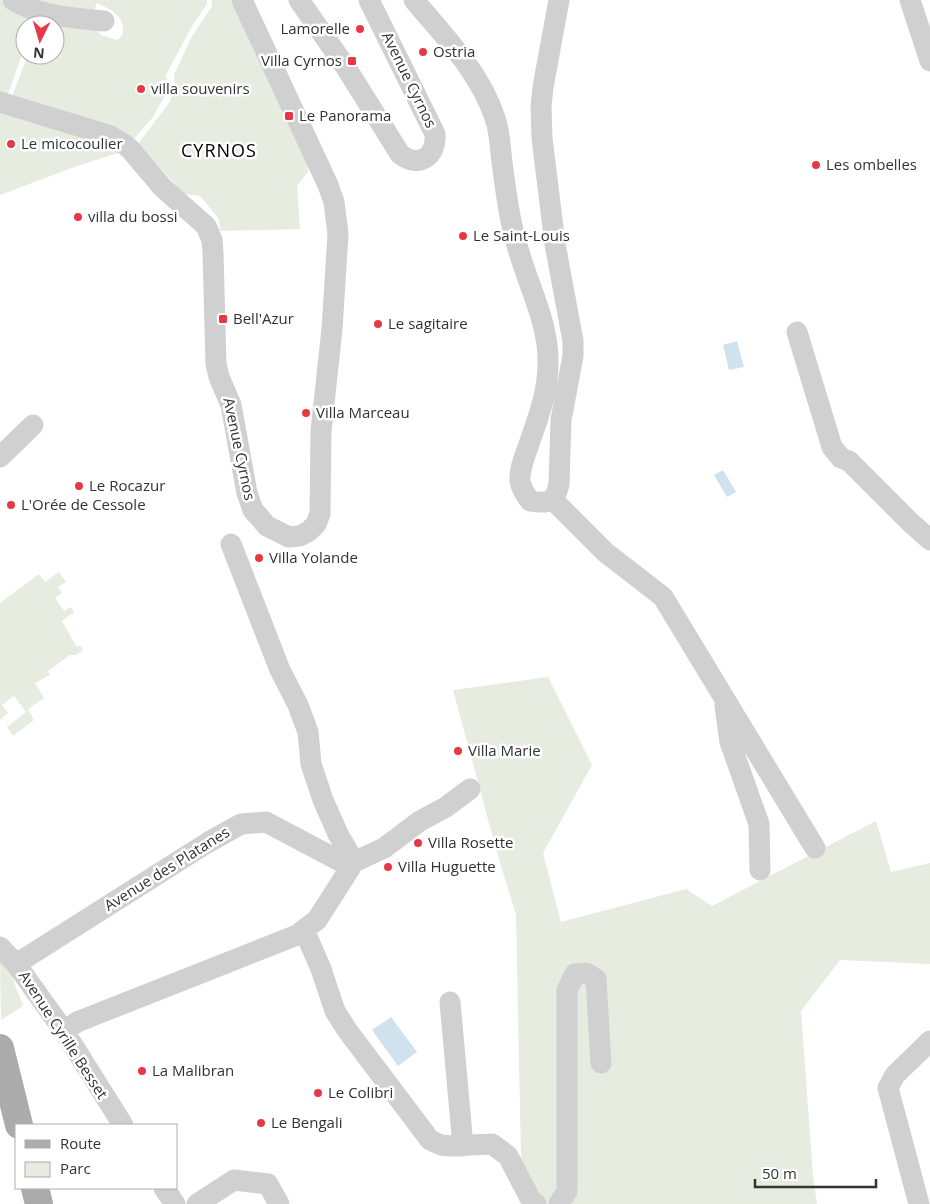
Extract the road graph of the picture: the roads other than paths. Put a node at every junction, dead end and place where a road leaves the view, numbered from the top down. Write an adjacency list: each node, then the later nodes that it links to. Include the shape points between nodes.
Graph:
1 (13, 0): 8 (street, via 41,11)
2 (242, 0): 10 (street, Avenue Cyrnos, via 328,185 337,224 332,329 321,431 320,514 316,524 304,534 289,537 274,531 258,518 250,502 231,405 216,364 213,253 206,226 163,188 124,144 108,135)
3 (299, 0): 4 (street, Avenue Cyrnos, via 400,154 407,159 422,160 433,148 434,134)
4 (369, 0)
5 (414, 0): 14 (street, via 474,74 500,136 506,194 519,254 548,343 548,379 520,472 520,483 530,501)
6 (559, 0): 14 (street, via 542,87 542,138 554,244 573,341 573,356 561,420 559,484)
7 (910, 0): 9 (street)
8 (104, 21)
9 (930, 61)
10 (0, 102)
11 (797, 332): 15 (street, via 832,447)
12 (34, 425): 13 (street)
13 (0, 457)
14 (553, 500): 17 (street, via 605,552 662,597)
15 (930, 540)
16 (231, 544): 20 (street, via 280,670 298,705 308,732 311,764 323,800)
17 (724, 699): 19 (street); 21 (street, via 730,742 759,824)
18 (470, 789): 20 (street, via 384,848)
19 (815, 848)
20 (352, 865): 22 (street, via 317,920); 24 (street, Avenue des Platanes, via 266,822 241,824)
21 (760, 870)
22 (304, 930): 26 (street, via 296,936 77,1022); 32 (street, via 335,1011 348,1030 430,1140 441,1145)
23 (0, 947): 24 (street, Avenue Cyrille Besset)
24 (16, 964): 26 (street, Avenue Cyrille Besset)
25 (450, 1002): 32 (street)
26 (64, 1032): 31 (street, Avenue Cyrille Besset)
27 (930, 1041): 39 (street, via 895,1075 888,1088)
28 (0, 1048): 30 (main road)
29 (601, 1063): 38 (street, via 596,979 586,973 575,974 567,990 567,1191)
30 (19, 1124)
31 (122, 1124)
32 (463, 1146): 37 (street, via 492,1144 508,1156)
33 (165, 1189): 34 (street)
34 (175, 1204)
35 (196, 1204): 36 (street, via 234,1180 268,1184)
36 (279, 1204)
37 (536, 1204)
38 (560, 1204)
39 (919, 1204)

